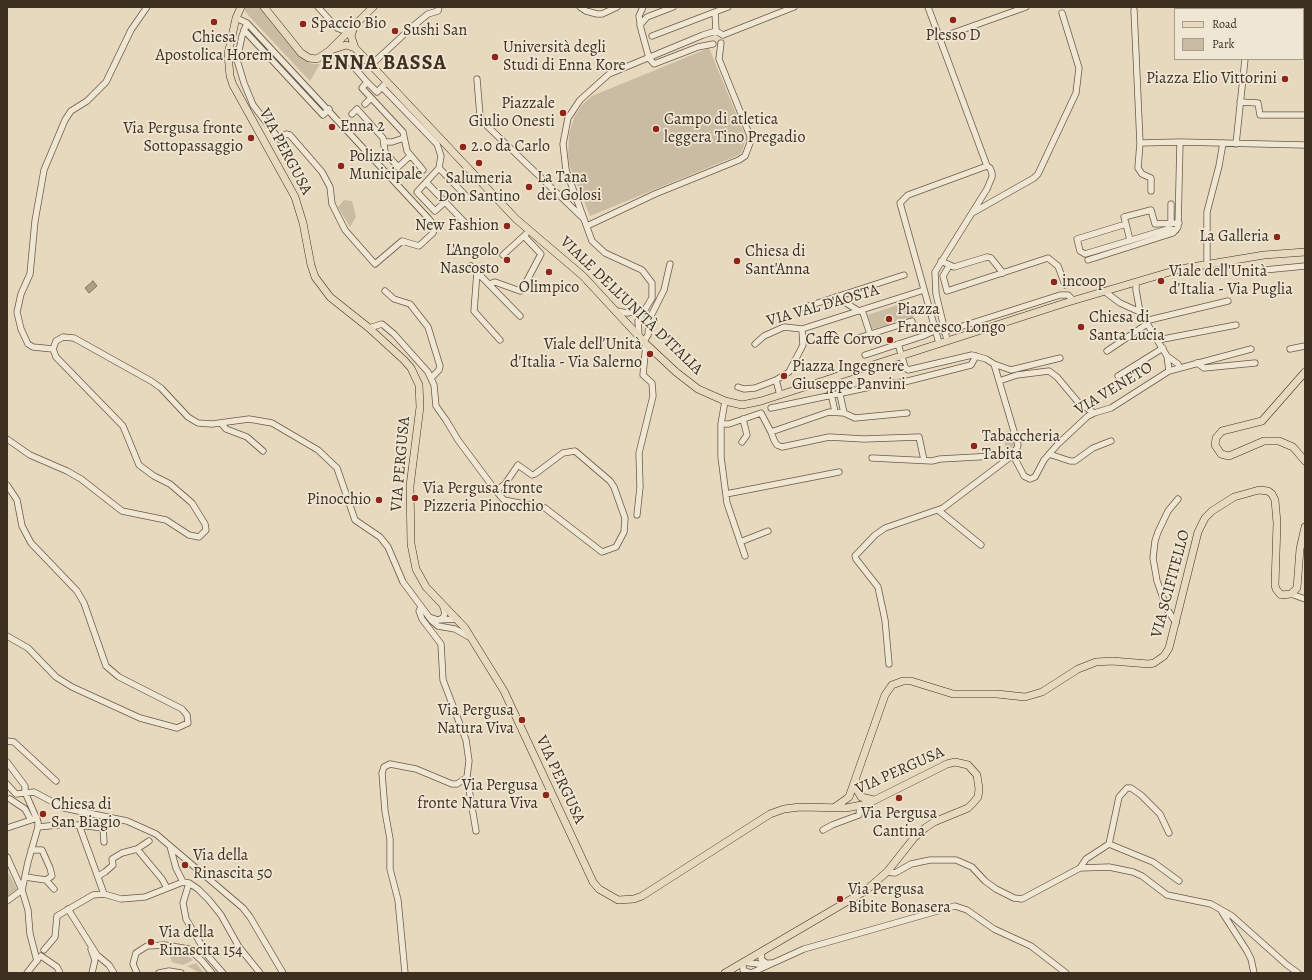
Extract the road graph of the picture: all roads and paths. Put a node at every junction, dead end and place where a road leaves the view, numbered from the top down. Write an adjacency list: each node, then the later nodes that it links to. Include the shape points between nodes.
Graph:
1 (147, 7): 122 (street, via 132,30 106,82 98,92 71,111 65,120 44,170 35,221 30,274 21,294 17,312 28,344)
2 (234, 7): 21 (main road)
3 (241, 7): 21 (main road)
4 (264, 7): 33 (main road, via 307,57 317,60)
5 (318, 7): 23 (street, via 340,30 346,30)
6 (364, 7): 20 (main road)
7 (373, 7): 20 (main road)
8 (439, 7): 37 (street, via 438,11 428,14)
9 (580, 7): 10 (street, via 597,14)
10 (617, 7)
11 (643, 7): 24 (street, via 640,11)
12 (673, 7): 24 (street, via 647,17)
13 (728, 7): 18 (street)
14 (794, 7): 27 (street)
15 (928, 7): 29 (street)
16 (1026, 7): 29 (street)
17 (1134, 10): 50 (street)
18 (714, 12): 26 (street); 28 (street)
19 (1062, 13): 63 (street, via 1079,68 1076,93 1038,174)
20 (364, 15): 23 (main road)
21 (236, 18): 22 (street); 107 (main road, VIA PERGUSA, via 228,54 233,86 295,197 315,277 330,297)
22 (247, 23): 25 (street); 44 (street)
23 (355, 24): 32 (main road, via 350,36); 33 (main road)
24 (640, 24): 35 (street)
25 (244, 30): 44 (street, via 323,115); 44 (street, via 237,60 253,105 279,139 286,134 290,135 322,172 330,186 332,204 345,230 375,264 402,241 419,246 433,233 435,226)
26 (714, 31): 27 (street); 31 (street, via 710,37); 35 (street)
27 (722, 35): 30 (street)
28 (652, 36)
29 (939, 38): 55 (street)
30 (721, 43): 31 (street); 64 (street, via 719,59 750,136 745,156)
31 (713, 44): 35 (street, via 698,46 654,64)
32 (355, 48): 33 (main road, via 346,45); 37 (main road, VIALE DELL'UNITÀ D'ITALIA)
33 (329, 51)
34 (346, 58): 39 (street)
35 (649, 58): 64 (street, via 601,79 577,104 568,118 563,144 566,170)
36 (1245, 60): 42 (street)
37 (371, 65): 40 (main road, VIALE DELL'UNITÀ D'ITALIA)
38 (477, 79): 64 (street, via 480,116 484,123)
39 (367, 82): 40 (street, via 377,92); 41 (street, via 362,88)
40 (385, 85): 56 (street, via 437,144 441,156); 70 (main road, VIALE DELL'UNITÀ D'ITALIA, via 516,219)
41 (371, 98): 43 (street); 47 (street, via 403,132)
42 (1240, 102): 46 (street, via 1258,103 1260,115); 52 (street)
43 (365, 104)
44 (329, 110)
45 (352, 114): 48 (street, via 357,109)
46 (1305, 115)
47 (404, 138): 48 (street); 54 (street)
48 (385, 142): 54 (street, via 385,152 398,167)
49 (1180, 142): 50 (street); 51 (street); 65 (street)
50 (1140, 143): 59 (street, via 1138,168 1142,174 1150,178)
51 (1223, 143): 52 (street); 77 (street, via 1207,212)
52 (1236, 144): 53 (street)
53 (1305, 145)
54 (410, 156): 57 (street)
55 (987, 166): 63 (street, via 992,177); 88 (street, via 905,196 900,203)
56 (439, 168): 58 (street); 60 (street)
57 (423, 170)
58 (426, 182): 61 (street); 61 (street, via 417,192 435,212)
59 (1151, 191)
60 (467, 197)
61 (445, 202): 68 (street)
62 (1171, 204): 67 (street)
63 (974, 212): 74 (street)
64 (586, 223): 95 (street, via 592,241 600,250 642,270 649,278 653,293)
65 (1179, 223): 67 (street); 69 (street)
66 (1126, 224): 67 (street, via 1124,217 1151,210 1155,224); 71 (street); 71 (street, via 1077,239 1080,251 1085,254)
67 (1171, 224)
68 (469, 228)
69 (1176, 230): 71 (street, via 1168,229); 75 (street, via 1173,234)
70 (527, 234): 73 (street); 86 (street, via 541,254 522,290 495,282); 97 (main road, VIALE DELL'UNITÀ D'ITALIA, via 583,276)
71 (1130, 240)
72 (1305, 252): 77 (main road, VIALE DELL'UNITÀ D'ITALIA, via 1264,255)
73 (503, 256)
74 (941, 260): 79 (street); 105 (street, via 934,279)
75 (1088, 260)
76 (670, 264): 114 (street, via 664,290 649,320 648,335)
77 (1207, 264): 85 (main road, VIALE DELL'UNITÀ D'ITALIA)
78 (471, 266): 82 (street)
79 (949, 266): 83 (street, via 954,267 987,257 991,258); 83 (street, via 943,276 947,291)
80 (1305, 266): 81 (street)
81 (1264, 270)
82 (477, 272): 86 (street); 113 (street, via 474,311)
83 (1003, 273): 87 (street, via 1048,258 1058,266)
84 (904, 275): 91 (street)
85 (1136, 282): 90 (main road, VIALE DELL'UNITÀ D'ITALIA); 98 (street, VIA VENETO)
86 (489, 284): 100 (street)
87 (1064, 285)
88 (924, 290): 96 (street, VIA VAL D'AOSTA); 109 (street)
89 (385, 291): 138 (street, via 394,300 410,304 428,328 440,366)
90 (1104, 291): 92 (main road, VIALE DELL'UNITÀ D'ITALIA); 98 (street, via 1120,303)
91 (836, 297): 94 (street); 96 (street)
92 (1073, 300): 110 (street, via 1068,295 1060,295); 115 (main road, VIALE DELL'UNITÀ D'ITALIA)
93 (1228, 301): 103 (street)
94 (802, 308)
95 (644, 310): 99 (street); 101 (street)
96 (860, 310): 108 (street, VIA VAL D'AOSTA); 111 (street)
97 (617, 311): 99 (street); 104 (main road, VIALE DELL'UNITÀ D'ITALIA)
98 (1140, 312): 103 (street, VIA VENETO)
99 (631, 313): 104 (street)
100 (520, 316)
101 (638, 320): 104 (street); 114 (street)
102 (912, 321): 111 (street)
103 (1146, 322): 116 (street, VIA VENETO); 125 (street)
104 (628, 323): 114 (main road, VIALE DELL'UNITÀ D'ITALIA)
105 (943, 325): 109 (street); 110 (street)
106 (1236, 325): 116 (street)
107 (369, 328): 138 (street, via 382,324 418,359); 179 (main road, VIA PERGUSA, via 411,368 419,385 420,407 410,486 411,544 421,580)
108 (802, 329): 118 (street, VIA VAL D'AOSTA, via 784,327 764,336); 140 (street, via 803,345 789,372)
109 (935, 329): 117 (street); 119 (street)
110 (944, 332): 115 (street)
111 (870, 334): 112 (street)
112 (855, 339)
113 (500, 340)
114 (643, 340): 146 (main road, VIALE DELL'UNITÀ D'ITALIA, via 690,384); 171 (street, via 643,375 652,383 653,396 639,453)
115 (948, 340): 117 (main road, VIALE DELL'UNITÀ D'ITALIA)
116 (1158, 340): 121 (street, VIA VENETO)
117 (939, 343): 127 (main road, VIALE DELL'UNITÀ D'ITALIA)
118 (755, 344)
119 (898, 344): 126 (street); 127 (street)
120 (1305, 346): 124 (street)
121 (1163, 348): 129 (street, VIA VENETO); 137 (street)
122 (53, 349): 153 (street, via 59,338 74,338 151,381 188,417 198,423); 156 (street, via 63,364 123,426 139,465 181,492 202,518 206,530 203,535 195,537 166,520 122,511 81,479 30,455)
123 (1251, 349): 131 (street, VIA VENETO)
124 (1290, 349)
125 (1107, 351)
126 (865, 355)
127 (901, 355): 128 (street, via 906,369 911,371 964,356); 139 (main road, VIALE DELL'UNITÀ D'ITALIA)
128 (976, 356): 133 (street); 143 (street, via 971,365 904,382)
129 (1168, 356): 134 (street); 135 (street, VIA VENETO)
130 (1060, 358): 133 (street, via 1011,370)
131 (1197, 363): 132 (street, via 1204,368); 134 (street, VIA VENETO)
132 (1254, 363)
133 (994, 364): 141 (street)
134 (1179, 367): 135 (street, VIA VENETO)
135 (1169, 371): 151 (street, VIA VENETO, via 1111,408)
136 (1305, 372): 164 (main road, via 1262,421 1222,431 1216,438 1215,445 1221,454 1229,456 1264,442 1279,441 1293,447)
137 (1118, 376)
138 (431, 378): 167 (street, via 436,406)
139 (832, 378): 143 (street); 144 (main road, VIALE DELL'UNITÀ D'ITALIA); 145 (street)
140 (776, 380): 142 (street, via 755,388); 144 (street)
141 (999, 381): 151 (street, via 1018,375 1049,371 1078,402); 160 (street, via 1018,445)
142 (738, 387)
143 (840, 393): 145 (street); 149 (street)
144 (780, 395): 146 (main road, VIALE DELL'UNITÀ D'ITALIA, via 748,404)
145 (832, 395): 147 (street); 148 (street)
146 (725, 401): 154 (street)
147 (771, 408)
148 (835, 412): 149 (street); 155 (street)
149 (844, 413): 150 (street, via 854,418)
150 (907, 413)
151 (1094, 413): 161 (street, VIA VENETO)
152 (743, 419): 154 (street); 155 (street, via 761,413); 158 (street, via 747,435)
153 (221, 422): 159 (street, via 226,429 247,437); 180 (street, via 266,420 282,427 330,460 340,473 355,520 380,537 388,547 403,582)
154 (720, 424): 168 (street)
155 (771, 432): 163 (street, via 777,445 782,447 829,437 919,437)
156 (7, 439)
157 (1111, 441): 161 (street, via 1093,448 1075,461)
158 (742, 442)
159 (263, 451)
160 (1013, 454): 161 (street, VIA VENETO, via 1024,476 1030,479 1035,477); 163 (street); 170 (street, via 1006,462)
161 (1049, 454)
162 (872, 458): 163 (street)
163 (924, 460)
164 (1305, 461)
165 (839, 472): 168 (street)
166 (7, 485): 186 (street, via 17,500 22,526 32,543 77,591 84,603 106,666 119,677 182,709 187,715 188,723 177,728 140,718 72,687 56,677 28,648)
167 (496, 491): 167 (street, via 508,502 545,508 602,552 616,547 624,532 626,525 614,487 575,451 563,453 532,475 518,465 505,484)
168 (726, 494): 174 (street)
169 (1178, 498): 184 (street, via 1168,511 1158,532 1153,558 1157,581)
170 (938, 510): 175 (street); 188 (street, via 885,528 871,538 855,556 878,587 885,620)
171 (638, 515)
172 (1305, 527): 177 (main road, via 1300,549 1297,588)
173 (768, 531): 174 (street)
174 (740, 542): 176 (street)
175 (981, 545)
176 (745, 556)
177 (1291, 594): 178 (street); 184 (main road, VIA SCIFITELLO, via 1281,595 1276,589 1275,500 1268,491 1259,490 1234,497 1219,505 1201,525)
178 (1305, 599)
179 (441, 602): 182 (main road, VIA PERGUSA); 183 (street, via 444,613)
180 (421, 607): 181 (street); 192 (street, via 419,611 422,619 441,644 442,680 468,751)
181 (429, 616): 183 (street); 185 (street, via 438,626)
182 (457, 619): 183 (street); 185 (street, via 453,625); 187 (main road, VIA PERGUSA)
183 (438, 620)
184 (1176, 623): 191 (main road, VIA SCIFITELLO, via 1169,648 1164,656 1154,663 1096,662 1078,669 1042,692 1030,696 960,695 911,681 896,683 885,695)
185 (447, 627): 187 (street)
186 (7, 636)
187 (472, 638): 201 (main road, VIA PERGUSA, via 504,691 593,882 611,897 626,900 642,896 770,814 790,808)
188 (889, 664)
189 (7, 741): 193 (street, via 14,742)
190 (7, 762): 196 (street, via 25,786)
191 (857, 772): 195 (main road); 197 (main road, VIA SCIFITELLO)
192 (467, 777): 208 (street); 250 (street, via 457,784 452,784 416,769 390,764 384,767 382,772 390,839 390,869 398,900)
193 (56, 781)
194 (7, 784): 196 (street, via 16,794)
195 (857, 790): 199 (main road, via 865,799); 200 (main road)
196 (25, 792): 202 (street); 213 (street, via 34,792 64,808 126,821 156,834)
197 (850, 794): 200 (main road); 201 (main road)
198 (10, 799): 203 (street, via 25,809)
199 (877, 800): 200 (main road, VIA PERGUSA); 218 (main road, VIA PERGUSA, via 955,762 973,769 980,783 978,797 968,808 925,828)
200 (857, 806): 201 (main road, VIA PERGUSA); 207 (street, via 859,815 832,824)
201 (833, 808)
202 (38, 818): 203 (street); 205 (street)
203 (31, 820): 206 (street)
204 (79, 825): 205 (street); 211 (street, via 103,828); 219 (street)
205 (38, 827): 215 (street)
206 (7, 828)
207 (823, 830)
208 (476, 831)
209 (1169, 833): 212 (street, via 1160,814 1141,795 1127,788 1119,797)
210 (149, 841): 214 (street)
211 (104, 842)
212 (1109, 844): 217 (street, via 1086,859); 222 (street, via 1153,862)
213 (170, 845): 223 (street); 249 (street, via 250,917)
214 (137, 849): 219 (street, via 112,859 113,865); 225 (street, via 162,878)
215 (31, 850): 220 (street); 221 (street, via 42,850 52,876)
216 (7, 857): 227 (street)
217 (1080, 868): 218 (street, via 1022,899 996,889 972,867 956,860 930,860 911,864 895,873); 231 (street, via 1109,867 1133,872 1167,895 1211,904)
218 (887, 872): 233 (main road, VIA PERGUSA, via 856,897)
219 (98, 876): 228 (street)
220 (25, 877): 221 (street); 227 (street)
221 (46, 880): 226 (street)
222 (1179, 881)
223 (183, 882): 224 (street); 225 (street)
224 (189, 884): 247 (street, via 183,903 186,919 208,956); 248 (street, via 209,900 221,915 239,947)
225 (167, 888): 228 (street, via 145,897 128,899)
226 (54, 889)
227 (22, 890): 229 (street); 235 (street, via 28,910)
228 (104, 894): 230 (street, via 93,895)
229 (7, 901)
230 (68, 909): 232 (street); 234 (street, via 57,916 55,937)
231 (1221, 911): 254 (street, via 1247,951); 255 (street, via 1232,916)
232 (91, 945): 241 (street, via 95,960); 242 (street)
233 (762, 951): 236 (main road, VIA PERGUSA); 238 (street, via 761,958)
234 (42, 953): 235 (street); 240 (street)
235 (36, 961): 239 (street)
236 (743, 962): 238 (street); 251 (main road, VIA PERGUSA); 252 (street, via 743,970)
237 (775, 962): 238 (street); 252 (street); 253 (street, via 804,949 955,906 1031,946)
238 (767, 964)
239 (27, 973)
240 (60, 973)
241 (92, 973)
242 (114, 973)
243 (137, 973): 246 (street, via 133,960 138,951 147,946 165,945 189,949)
244 (160, 973): 245 (street)
245 (181, 973)
246 (212, 973)
247 (223, 973)
248 (260, 973)
249 (283, 973)
250 (405, 973)
251 (725, 973)
252 (751, 973)
253 (1066, 973)
254 (1254, 973)
255 (1298, 973)

